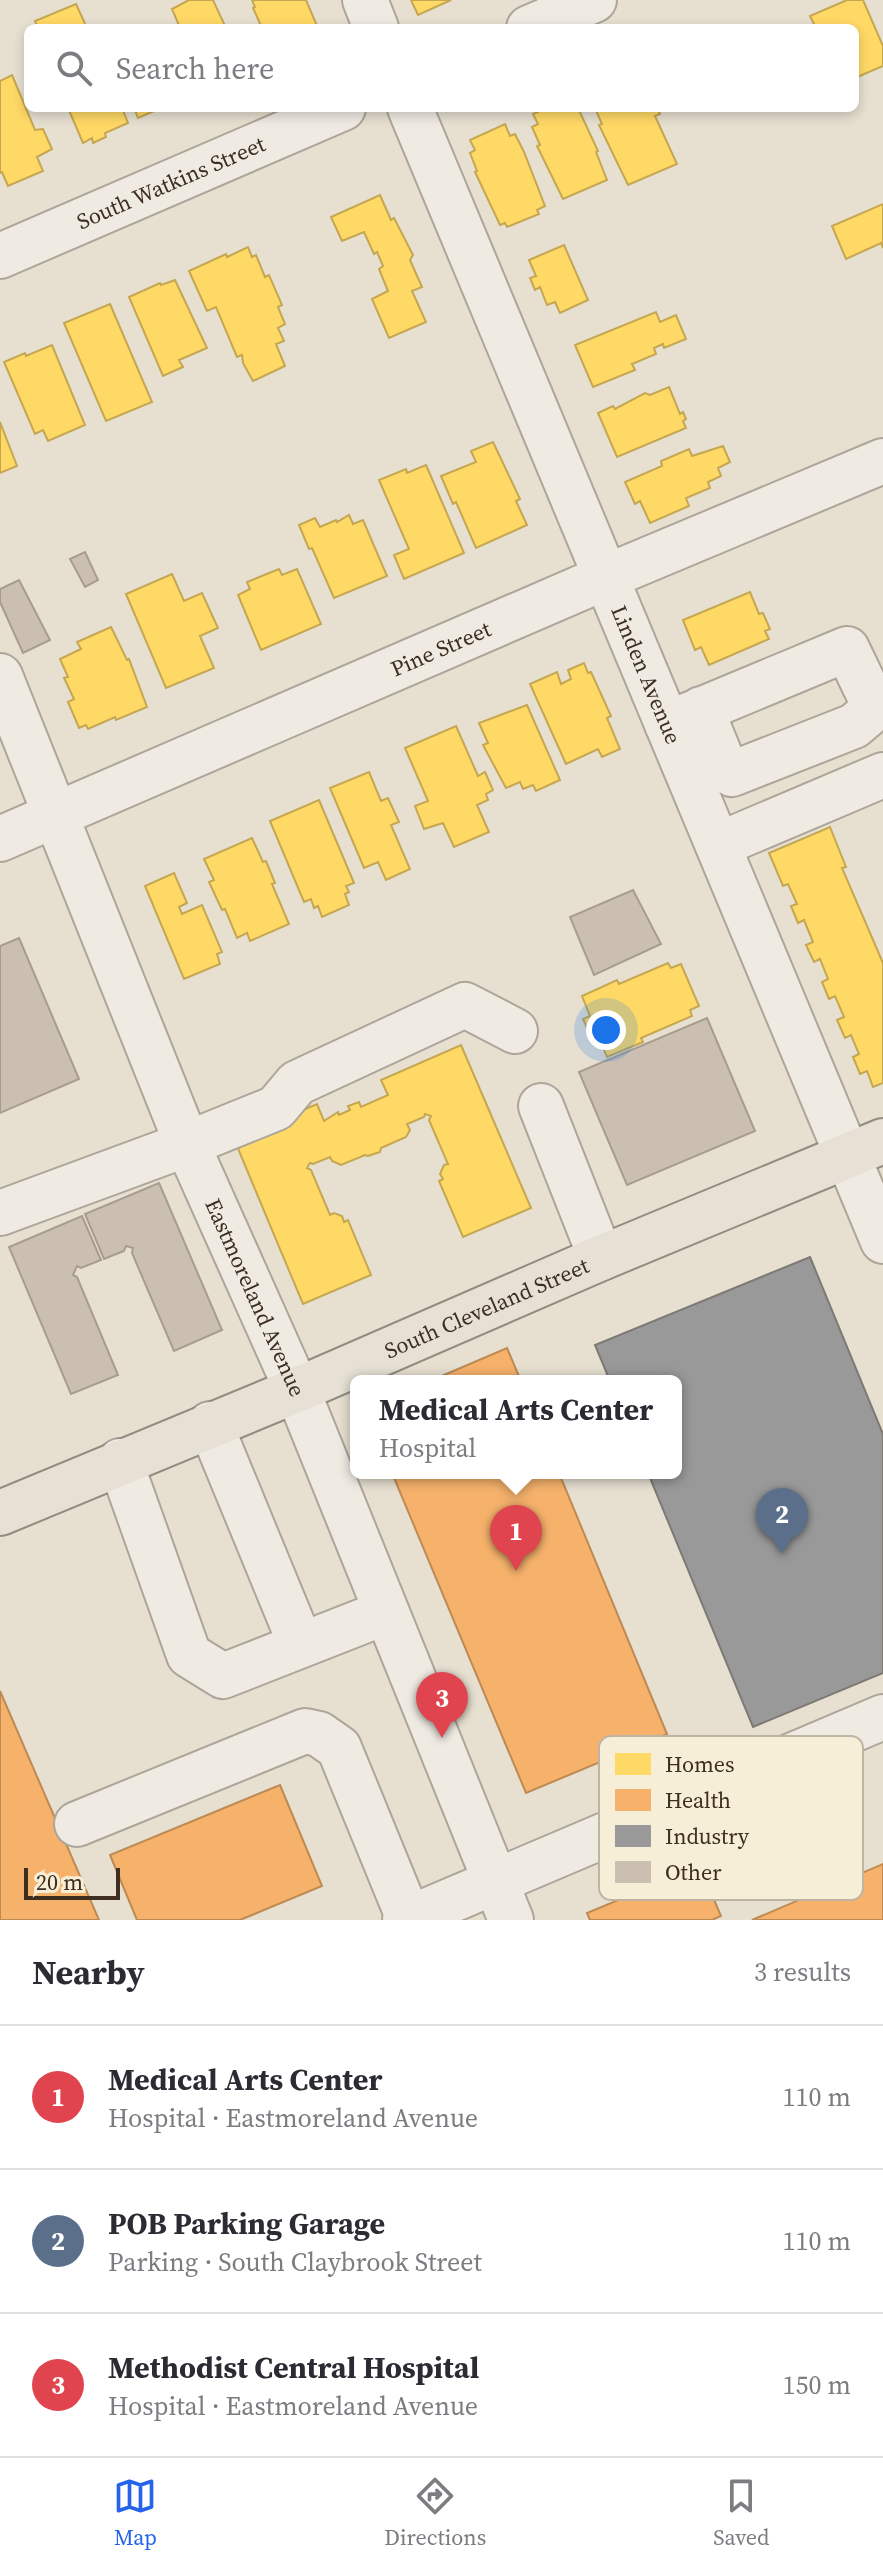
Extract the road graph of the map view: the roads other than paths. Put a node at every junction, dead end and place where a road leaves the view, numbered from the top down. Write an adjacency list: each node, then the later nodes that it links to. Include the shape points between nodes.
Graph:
1 (365, 0): 3 (street)
2 (594, 0): 4 (street)
3 (374, 24)
4 (538, 24)
5 (334, 112): 7 (street, South Watkins Street)
6 (412, 112): 9 (street, Linden Avenue)
7 (0, 256)
8 (883, 461): 9 (street, Pine Street)
9 (606, 577): 12 (street, Pine Street); 14 (street, Linden Avenue, via 684,716)
10 (0, 676): 12 (street, Eastmoreland Avenue)
11 (883, 775): 14 (street)
12 (57, 815): 13 (street, Pine Street); 17 (street, Eastmoreland Avenue)
13 (0, 839)
14 (718, 845): 18 (street, Linden Avenue)
15 (515, 1031): 17 (street, via 465,1005 297,1083 276,1108)
16 (541, 1106): 21 (street)
17 (187, 1144): 19 (street); 22 (street, Eastmoreland Avenue)
18 (865, 1148): 20 (street, Linden Avenue); 21 (main road, South Cleveland Street)
19 (0, 1213)
20 (883, 1241)
21 (601, 1258): 22 (main road, South Cleveland Street)
22 (297, 1390): 23 (main road, South Cleveland Street); 26 (street, Eastmoreland Avenue)
23 (210, 1424): 24 (main road, South Cleveland Street); 27 (street)
24 (120, 1461): 25 (main road, South Cleveland Street); 27 (street, via 189,1655 223,1676)
25 (0, 1513)
26 (386, 1612): 27 (street); 32 (street, Eastmoreland Avenue)
27 (301, 1645)
28 (883, 1717): 29 (street)
29 (844, 1736)
30 (77, 1824): 33 (street, via 305,1731 319,1734 339,1748)
31 (599, 1855): 32 (street)
32 (504, 1901): 33 (street)
33 (397, 1920)

